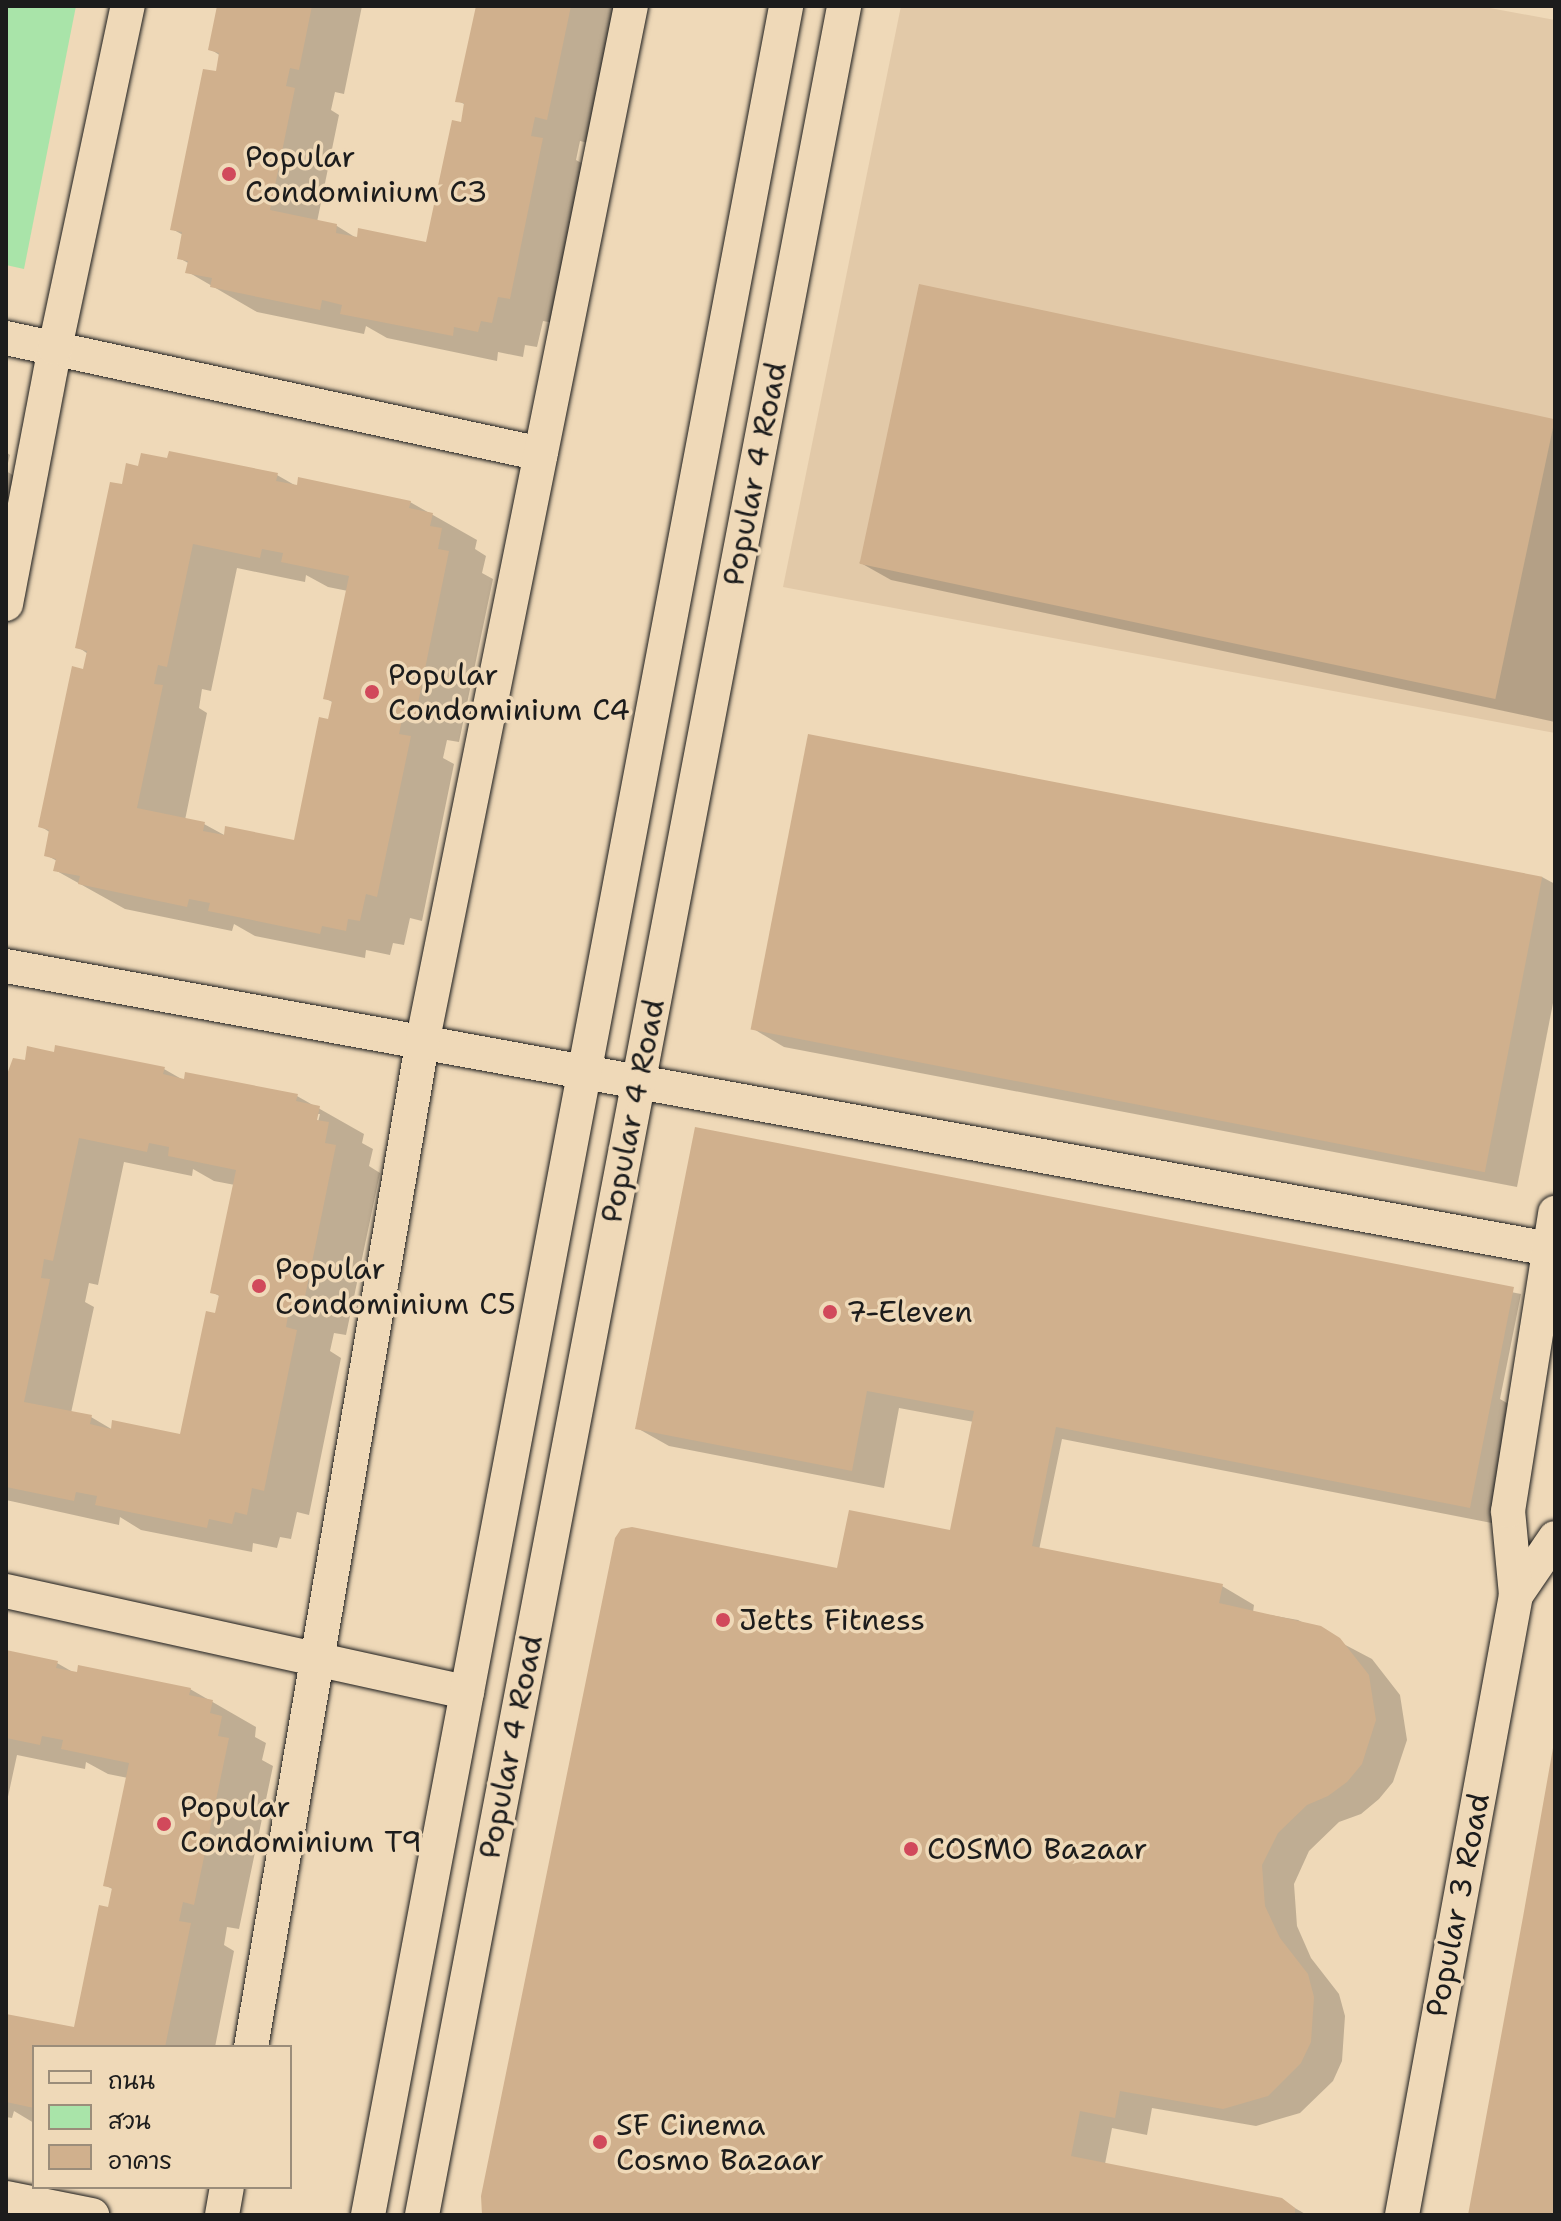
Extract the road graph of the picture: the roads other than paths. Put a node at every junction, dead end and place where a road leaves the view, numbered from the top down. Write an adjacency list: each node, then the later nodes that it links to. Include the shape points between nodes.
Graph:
1 (128, 6): 6 (street)
2 (631, 6): 7 (street)
3 (786, 6): 9 (street, Popular 4 Road)
4 (844, 6): 10 (street, Popular 4 Road)
5 (6, 338): 6 (street)
6 (55, 348): 7 (street); 8 (street)
7 (541, 454): 12 (street)
8 (6, 604)
9 (668, 630): 10 (street); 13 (street, Popular 4 Road)
10 (723, 640): 14 (street, Popular 4 Road)
11 (6, 966): 12 (street)
12 (422, 1044): 13 (street); 20 (street)
13 (584, 1073): 14 (street); 21 (street, Popular 4 Road)
14 (639, 1081): 16 (street); 28 (street, Popular 4 Road)
15 (1555, 1213): 16 (street, Popular 3 Road)
16 (1552, 1250): 19 (street, Popular 3 Road, via 1508,1511)
17 (1555, 1538): 19 (street, Popular 3 Road)
18 (6, 1591): 20 (street)
19 (1516, 1595): 29 (street, Popular 3 Road)
20 (317, 1662): 21 (street); 22 (street)
21 (467, 1692): 27 (street, Popular 4 Road)
22 (251, 2045)
23 (227, 2189): 26 (street)
24 (6, 2198): 25 (street)
25 (92, 2215)
26 (222, 2215)
27 (368, 2215)
28 (422, 2215)
29 (1402, 2215)

